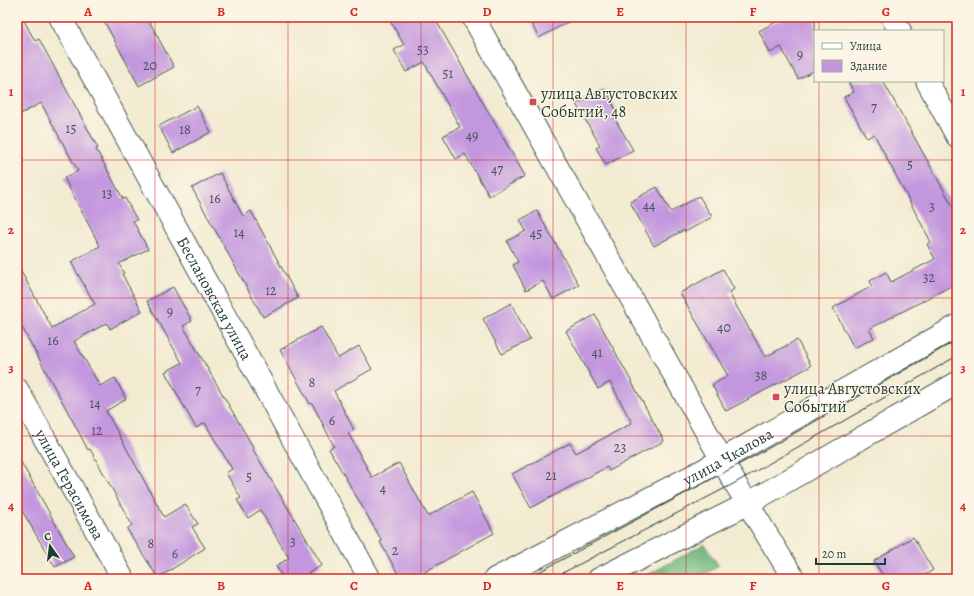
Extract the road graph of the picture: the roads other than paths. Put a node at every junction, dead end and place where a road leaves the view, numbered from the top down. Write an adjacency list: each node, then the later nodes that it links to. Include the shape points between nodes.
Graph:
1 (60, 17): 13 (street, Беслановская улица)
2 (473, 17): 10 (street)
3 (892, 17): 4 (street)
4 (899, 30)
5 (928, 82): 6 (street)
6 (957, 136)
7 (957, 326): 10 (street, улица Чкалова)
8 (957, 383): 11 (street)
9 (17, 389): 12 (street, улица Герасимова)
10 (722, 460): 11 (street); 14 (street, улица Чкалова)
11 (747, 504): 15 (street); 16 (street)
12 (123, 579)
13 (370, 579)
14 (495, 579)
15 (599, 579)
16 (794, 579)

